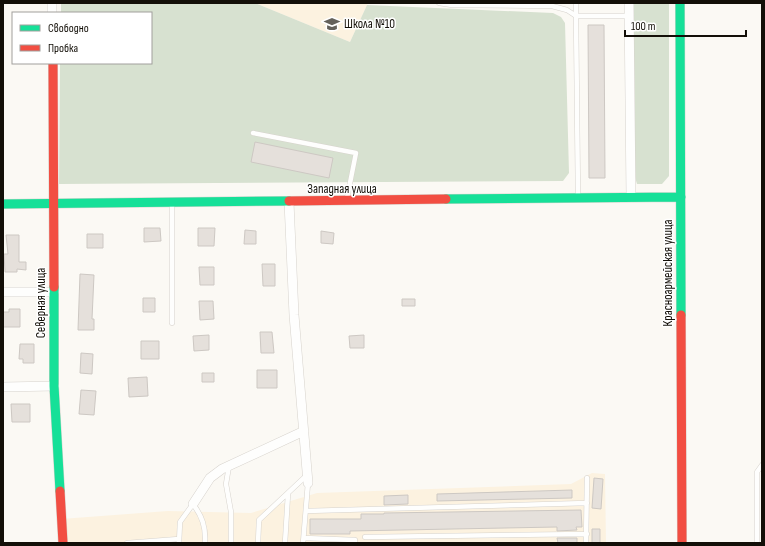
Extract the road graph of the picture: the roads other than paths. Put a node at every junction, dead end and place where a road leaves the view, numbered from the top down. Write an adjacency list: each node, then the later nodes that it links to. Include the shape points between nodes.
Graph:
1 (439, 3): 5 (lane, via 552,6 567,10)
2 (576, 3): 5 (lane)
3 (629, 3): 6 (street)
4 (680, 3): 10 (street, Красноармейская улица)
5 (576, 16): 6 (lane); 11 (lane)
6 (629, 16): 9 (street)
7 (53, 64): 12 (street, Северная улица)
8 (253, 133): 15 (lane, via 356,153)
9 (630, 197): 10 (street, Западная улица); 11 (street, Западная улица)
10 (681, 197): 43 (street, Красноармейская улица)
11 (578, 198): 15 (street, Западная улица)
12 (54, 202): 13 (street, Западная улица); 16 (street, Западная улица); 18 (street, Северная улица)
13 (172, 202): 14 (street, Западная улица); 19 (lane)
14 (289, 202): 15 (street, Западная улица); 22 (street, via 294,314)
15 (346, 202)
16 (3, 204)
17 (3, 292): 18 (street)
18 (54, 292): 20 (street, Северная улица)
19 (172, 323)
20 (54, 386): 21 (street); 35 (street, Северная улица)
21 (3, 387)
22 (304, 431): 24 (street); 26 (street)
23 (762, 465): 44 (lane, via 757,472)
24 (229, 466): 29 (street, via 210,478); 38 (lane, via 226,484 231,512)
25 (587, 478): 28 (lane)
26 (307, 479): 27 (lane); 30 (lane)
27 (288, 494): 39 (lane, via 259,520); 40 (lane)
28 (587, 503): 30 (lane); 31 (lane)
29 (193, 504): 34 (lane, via 180,522); 37 (lane, via 201,515 206,531)
30 (306, 511): 33 (lane)
31 (587, 534): 32 (lane); 42 (lane)
32 (365, 537)
33 (303, 540): 41 (lane, via 355,540)
34 (179, 541): 36 (lane)
35 (63, 543)
36 (127, 543)
37 (205, 543)
38 (231, 543)
39 (258, 543)
40 (285, 543)
41 (355, 543)
42 (586, 543)
43 (682, 543)
44 (757, 543)

